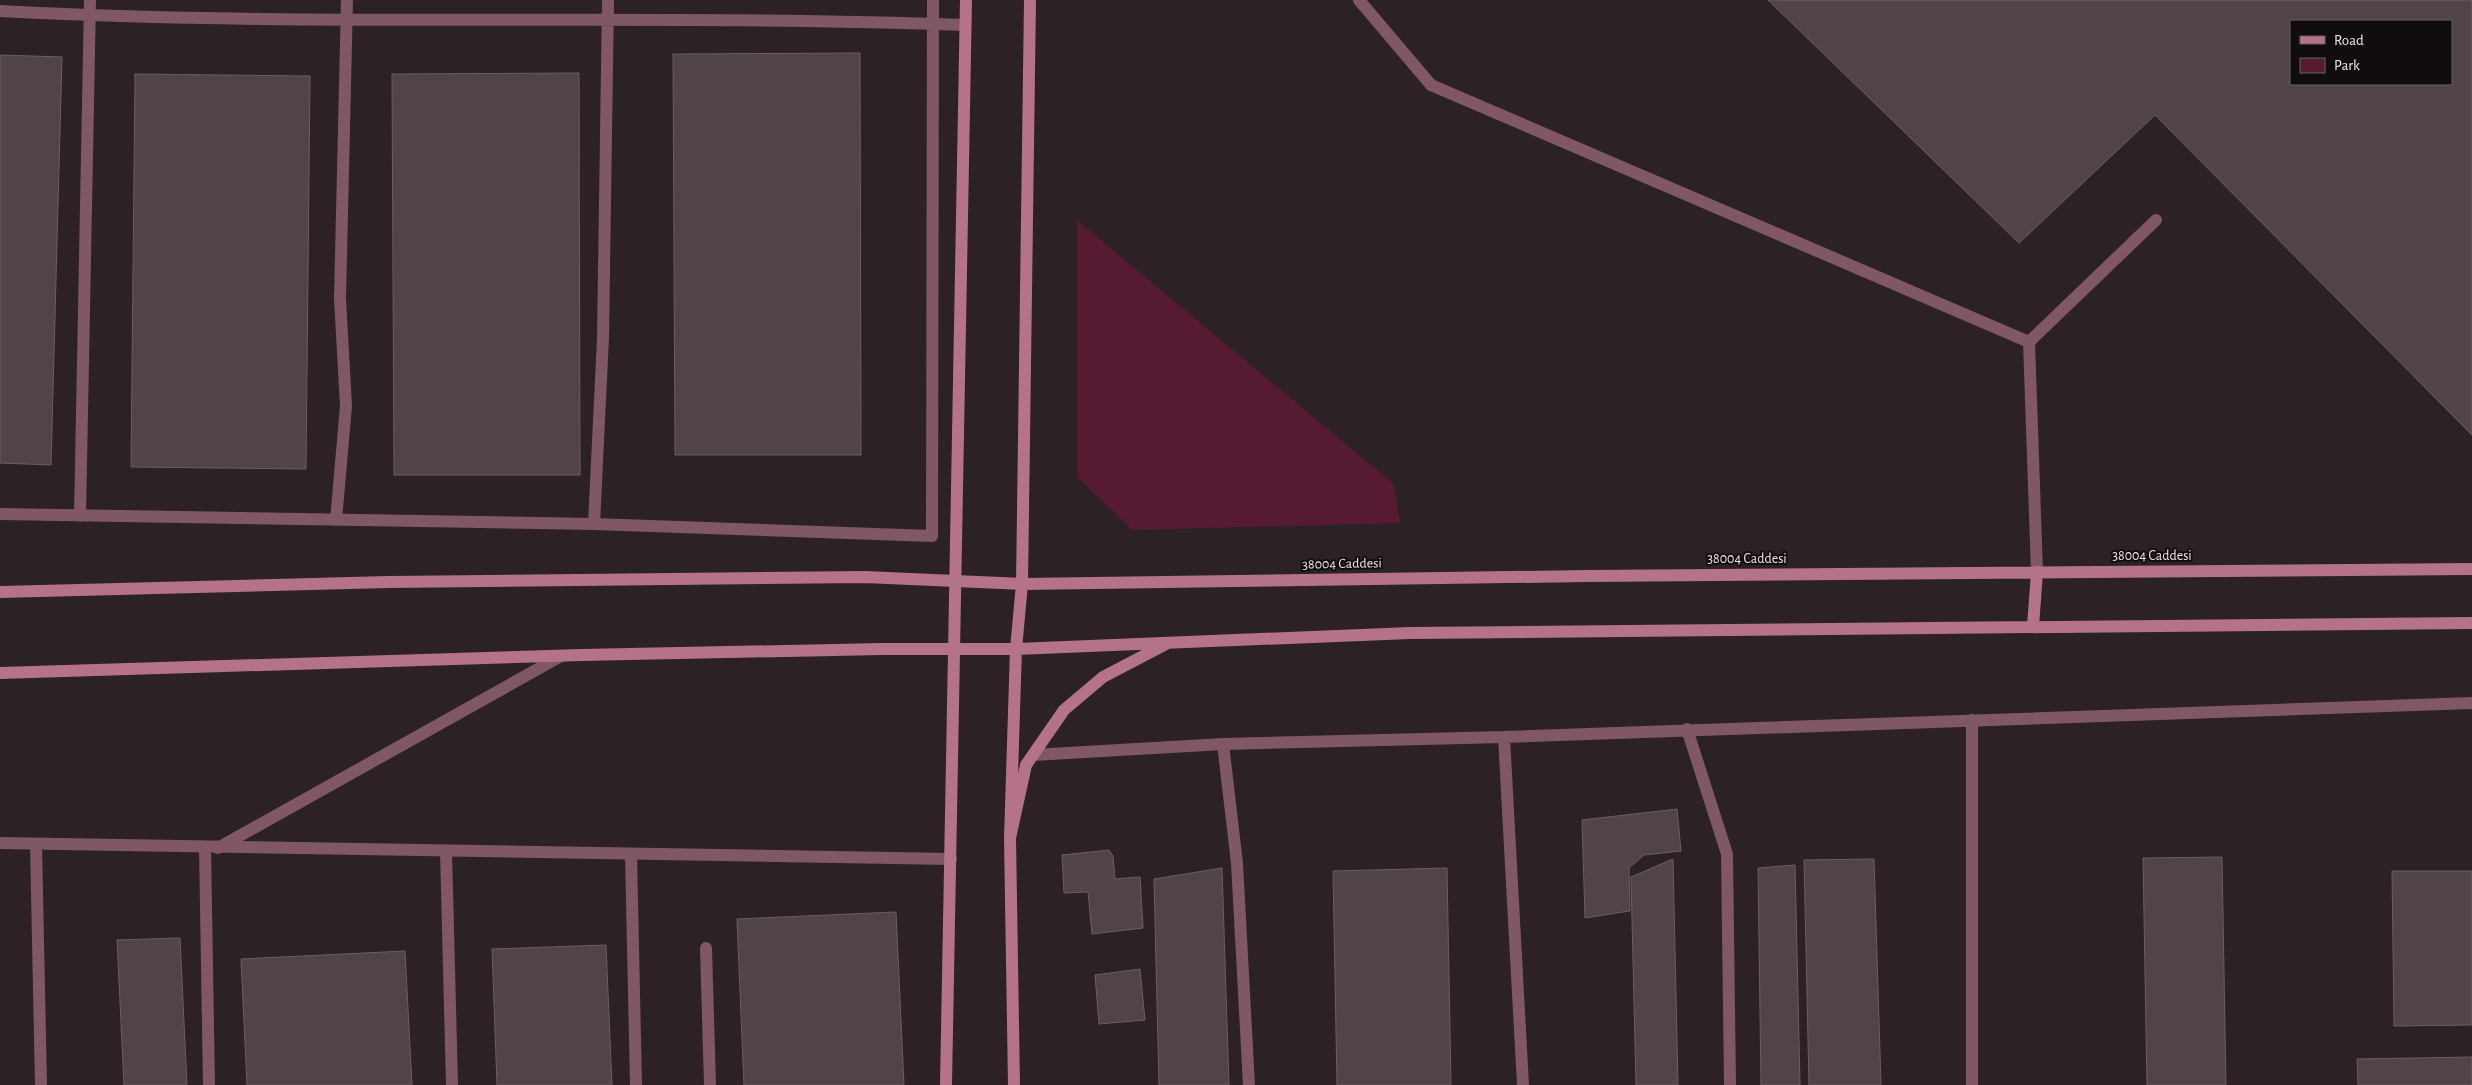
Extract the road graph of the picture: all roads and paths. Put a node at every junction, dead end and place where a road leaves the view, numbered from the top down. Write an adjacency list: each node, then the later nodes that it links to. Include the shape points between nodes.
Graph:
1 (90, 0): 9 (street)
2 (347, 0): 10 (street)
3 (608, 0): 11 (street)
4 (933, 0): 12 (street)
5 (966, 0): 13 (street)
6 (1030, 0): 23 (street)
7 (1359, 0): 15 (street, via 1431,85)
8 (0, 11): 9 (street)
9 (90, 16): 10 (street); 17 (street)
10 (347, 19): 11 (street); 18 (street, via 340,299 346,406)
11 (608, 19): 12 (street); 19 (street, via 603,338)
12 (932, 24): 13 (street); 19 (street, via 932,536)
13 (965, 25): 22 (street)
14 (2156, 220): 15 (street)
15 (2029, 342): 21 (street)
16 (0, 514): 17 (street)
17 (80, 516): 18 (street)
18 (336, 520): 19 (street)
19 (594, 524)
20 (2472, 569): 21 (street, 38004 Caddesi)
21 (2037, 572): 23 (street, 38004 Caddesi); 26 (street)
22 (956, 581): 23 (street, 38004 Caddesi); 24 (street, 38004 Caddesi, via 835,577 388,582); 28 (street)
23 (1022, 584): 29 (street)
24 (0, 592)
25 (2472, 623): 26 (street)
26 (2033, 626): 27 (street, via 1410,633)
27 (1171, 642): 29 (street); 37 (street, via 1103,676 1064,710)
28 (955, 649): 29 (street); 30 (street); 45 (street)
29 (1016, 649): 38 (street)
30 (562, 656): 31 (street); 42 (street)
31 (0, 673)
32 (2472, 703): 33 (street)
33 (1972, 720): 34 (street); 57 (street)
34 (1687, 729): 35 (street); 56 (street, via 1727,854)
35 (1504, 737): 36 (street); 55 (street)
36 (1223, 744): 37 (street); 54 (street, via 1237,863)
37 (1033, 755): 38 (street, via 1026,764)
38 (1010, 838): 53 (street)
39 (0, 843): 40 (street)
40 (36, 844): 41 (street); 47 (street)
41 (205, 847): 42 (street); 48 (street)
42 (218, 848): 43 (street)
43 (446, 851): 44 (street); 49 (street)
44 (631, 854): 45 (street); 50 (street)
45 (951, 859): 52 (street)
46 (706, 948): 51 (street)
47 (41, 1085)
48 (209, 1085)
49 (452, 1085)
50 (636, 1085)
51 (710, 1085)
52 (946, 1085)
53 (1014, 1085)
54 (1249, 1085)
55 (1523, 1085)
56 (1730, 1085)
57 (1972, 1085)

